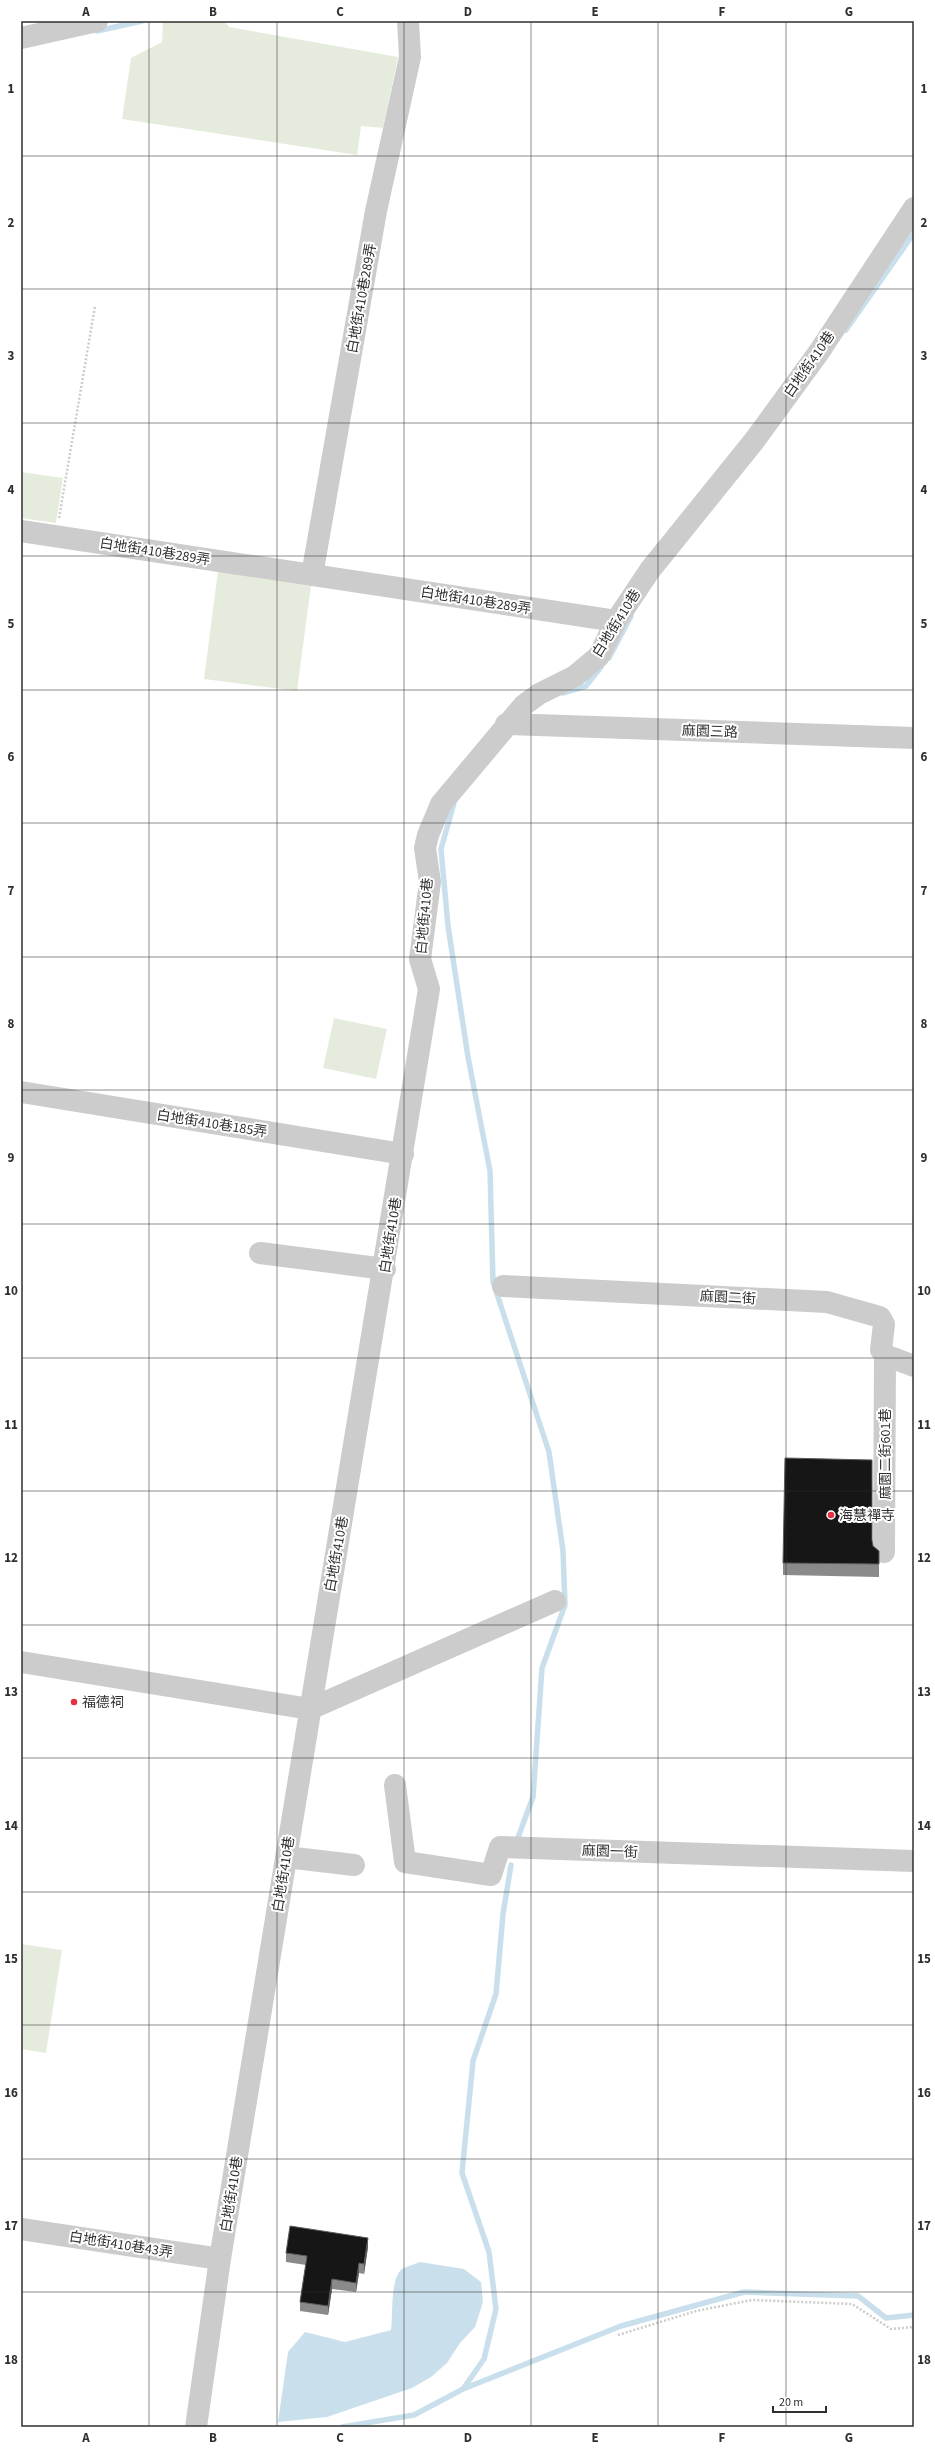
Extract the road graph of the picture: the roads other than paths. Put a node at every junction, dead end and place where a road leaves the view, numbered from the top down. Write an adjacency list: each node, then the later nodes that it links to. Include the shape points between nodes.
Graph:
1 (97, 21): 3 (street)
2 (408, 21): 6 (street, 白地街410巷289弄, via 410,57 376,211)
3 (21, 38)
4 (914, 208): 7 (street, 白地街410巷, via 819,352 754,441 650,570)
5 (21, 531): 6 (street, 白地街410巷289弄)
6 (312, 575): 7 (street, 白地街410巷289弄)
7 (616, 621): 8 (street, 白地街410巷, via 599,656 575,676 538,694)
8 (506, 724): 9 (street, 麻園三路); 11 (street, 白地街410巷, via 441,804 428,835 425,848 430,882 420,959 429,989)
9 (914, 738)
10 (21, 1092): 11 (street, 白地街410巷185弄)
11 (403, 1154): 13 (street, 白地街410巷)
12 (260, 1253): 13 (street)
13 (385, 1269): 20 (street, 白地街410巷)
14 (503, 1286): 15 (street, 麻園二街, via 826,1302 880,1317 884,1324 881,1350)
15 (885, 1355): 16 (street); 17 (street, 麻園二街601巷)
16 (914, 1366)
17 (884, 1552)
18 (555, 1602): 20 (street)
19 (21, 1662): 20 (street)
20 (310, 1709): 22 (street, 白地街410巷)
21 (395, 1784): 23 (street, 麻園一街, via 406,1862 491,1875 500,1847)
22 (286, 1857): 24 (street); 26 (street, 白地街410巷)
23 (914, 1860)
24 (354, 1866)
25 (21, 2228): 26 (street, 白地街410巷43弄)
26 (220, 2259): 27 (street, 白地街410巷)
27 (196, 2427)

